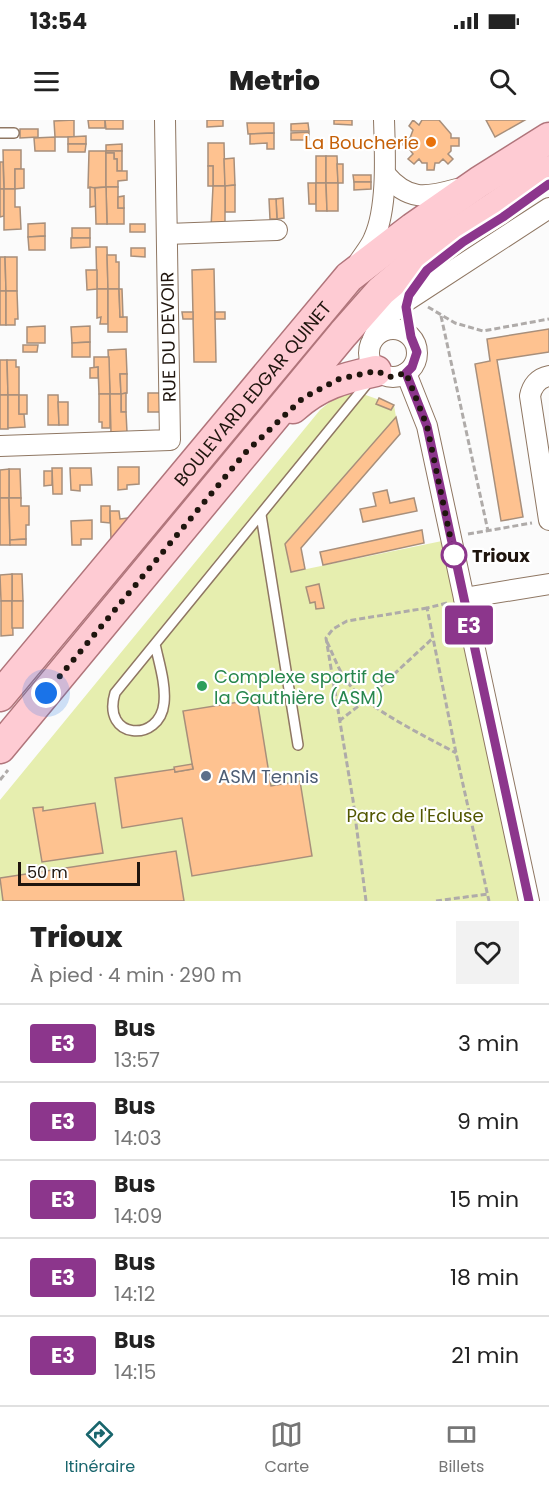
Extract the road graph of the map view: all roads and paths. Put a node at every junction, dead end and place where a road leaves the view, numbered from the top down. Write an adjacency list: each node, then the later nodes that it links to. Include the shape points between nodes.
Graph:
1 (165, 120): 11 (street, RUE DU DEVOIR)
2 (384, 120): 7 (street)
3 (0, 133): 4 (lane)
4 (14, 133)
5 (549, 138): 8 (main road, BOULEVARD EDGAR QUINET)
6 (549, 171): 23 (main road, BOULEVARD EDGAR QUINET, via 425,254 381,291)
7 (385, 174): 8 (street, via 408,194 432,196); 13 (street, via 374,237)
8 (479, 182): 13 (main road, BOULEVARD EDGAR QUINET)
9 (549, 208): 14 (street)
10 (277, 230): 11 (street)
11 (167, 234): 22 (street, RUE DU DEVOIR, via 170,440)
12 (436, 263): 14 (lane, via 427,270)
13 (349, 277): 34 (main road, BOULEVARD EDGAR QUINET)
14 (410, 298): 15 (path); 17 (lane, via 406,307); 18 (street, via 381,322)
15 (441, 315): 16 (path, via 483,331); 26 (path)
16 (549, 319)
17 (411, 337): 18 (street, via 392,329); 20 (street, via 417,352)
18 (373, 339): 19 (street, via 369,359)
19 (376, 371): 20 (street, via 391,377); 23 (main road, via 339,379 303,398); 24 (lane)
20 (406, 373): 29 (street, via 427,426)
21 (549, 376): 25 (street, via 532,387 530,396)
22 (0, 446)
23 (245, 453): 38 (main road, BOULEVARD EDGAR QUINET)
24 (261, 515): 33 (lane); 37 (lane)
25 (549, 520): 26 (path)
26 (488, 531): 27 (path)
27 (465, 535)
28 (549, 584): 29 (street)
29 (464, 598): 30 (path); 44 (street)
30 (427, 608): 31 (path, via 347,621); 32 (path)
31 (326, 638): 35 (path, via 344,675); 36 (path)
32 (433, 638): 35 (path); 39 (path)
33 (155, 644): 33 (lane, via 164,705 160,716 144,730 134,732 114,719 111,705 115,693)
34 (0, 696)
35 (365, 701): 36 (path); 39 (path)
36 (339, 721): 41 (path)
37 (298, 746)
38 (0, 748)
39 (456, 753): 40 (path)
40 (488, 894): 42 (path); 43 (path)
41 (366, 901)
42 (436, 901)
43 (489, 901)
44 (529, 901)

